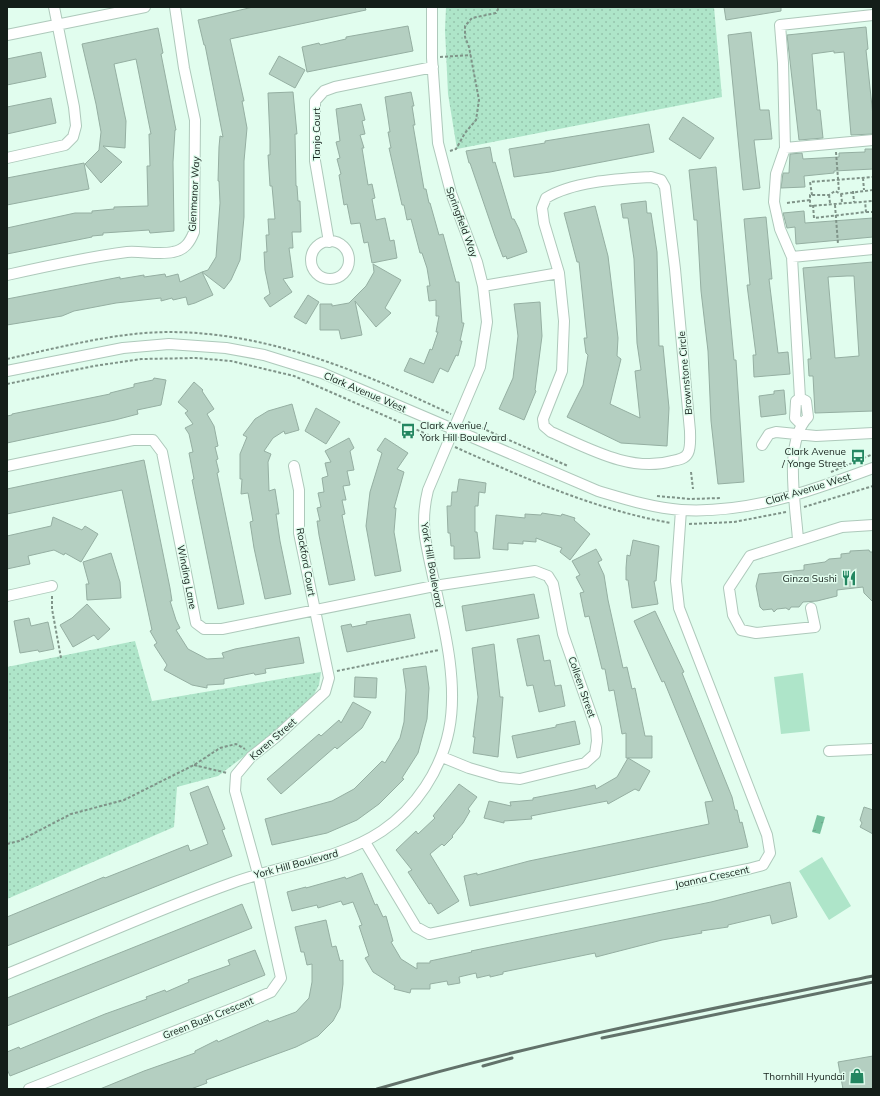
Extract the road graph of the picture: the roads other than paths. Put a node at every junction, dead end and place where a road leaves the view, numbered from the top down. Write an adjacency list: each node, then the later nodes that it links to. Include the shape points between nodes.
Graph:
1 (54, 7): 6 (street)
2 (145, 7): 6 (street)
3 (176, 7): 16 (street, Glenmanor Way, via 184,68 195,120 194,232 190,242 174,252 104,255)
4 (432, 7): 8 (street, Springfield Way)
5 (873, 15): 10 (street, via 780,25 784,64)
6 (58, 25): 7 (street); 11 (street, via 74,107 74,136 65,145)
7 (7, 35)
8 (433, 63): 12 (street, Tanjo Court, via 335,87 324,91 316,101 315,161); 17 (street, Springfield Way, via 438,143 451,193 477,262)
9 (873, 140): 10 (street)
10 (785, 148): 14 (street, via 776,174 774,202 780,229)
11 (7, 158)
12 (329, 242)
13 (873, 249): 14 (street)
14 (792, 257): 21 (street, via 800,398 796,401 795,418 801,424)
15 (559, 272): 15 (street, Brownstone Circle, via 544,223 542,208 546,198 563,190 606,181 651,177 661,180 665,187 668,206 690,431 688,452 682,459 647,464 623,461 551,432 544,426 543,419 562,371 564,320); 17 (street)
16 (7, 275)
17 (483, 286): 19 (street, Springfield Way, via 487,322 480,367)
18 (7, 372): 19 (street, Clark Avenue West, via 123,348 169,344 226,348 264,355 322,373)
19 (453, 431): 27 (street, Clark Avenue West, via 598,491 632,501); 31 (street, York Hill Boulevard, via 424,505 423,521)
20 (873, 432): 21 (street)
21 (797, 435): 22 (street, via 776,432 768,434); 26 (street, via 794,445)
22 (762, 445)
23 (7, 466): 34 (street, Winding Lane, via 133,440 154,440 162,452 196,623 204,629 222,629)
24 (294, 466): 34 (street, Rockford Court, via 299,490 299,533)
25 (873, 468): 26 (street, Clark Avenue West)
26 (795, 495): 27 (street, Clark Avenue West, via 736,508); 29 (street)
27 (681, 510): 38 (street, Joanna Crescent, via 676,581 679,608 767,835 770,853 763,865 429,934 416,927)
28 (873, 525): 29 (street, via 842,527)
29 (798, 540): 33 (street, via 750,556 729,588 733,615 741,630 764,632 815,627)
30 (52, 586): 32 (street)
31 (434, 586): 34 (street, Winding Lane); 37 (street, York Hill Boulevard, via 447,649 452,703); 37 (street, Colleen Street, via 535,571 548,576 553,584 564,634 596,728 597,741 595,754 586,763 520,779 500,778)
32 (7, 596)
33 (811, 608)
34 (315, 610): 39 (street, Karen Street, via 328,673 325,692 251,757 236,775 235,790)
35 (873, 749): 36 (street)
36 (829, 751)
37 (442, 757): 38 (street, York Hill Boulevard, via 417,799 384,830)
38 (365, 842): 39 (street, York Hill Boulevard, via 332,856)
39 (258, 874): 40 (street, York Hill Boulevard, via 157,911); 41 (street, Green Bush Crescent, via 281,978 271,992)
40 (7, 974)
41 (29, 1089)

